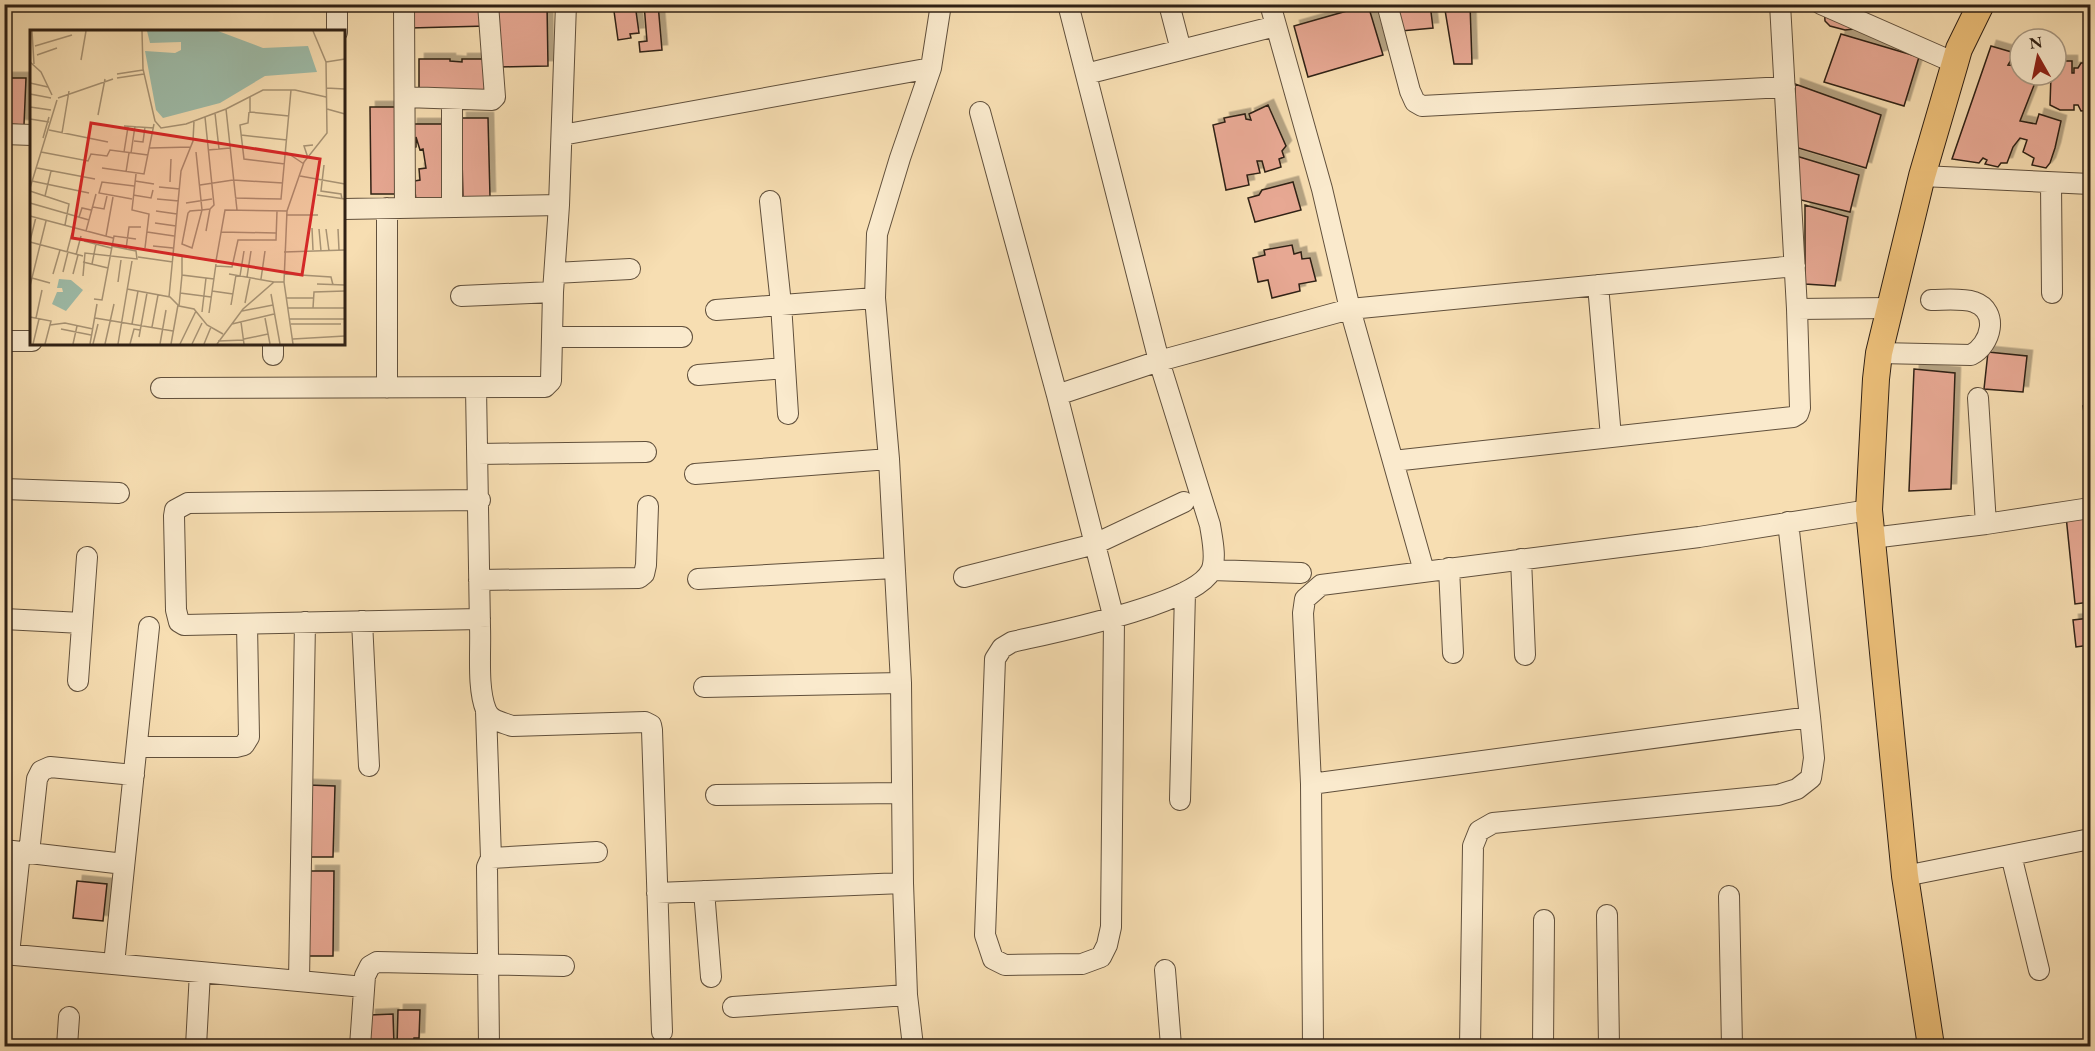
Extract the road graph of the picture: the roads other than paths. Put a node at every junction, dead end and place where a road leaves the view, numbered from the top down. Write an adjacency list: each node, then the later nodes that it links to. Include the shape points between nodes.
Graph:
1 (337, 4): 14 (street)
2 (404, 4): 20 (street)
3 (489, 4): 21 (street, via 495,97 488,101)
4 (566, 4): 25 (street)
5 (940, 4): 17 (street)
6 (1068, 4): 18 (street)
7 (1169, 4): 15 (street)
8 (1270, 4): 13 (street)
9 (1387, 4): 19 (street, via 1410,91 1422,106)
10 (1780, 4): 19 (street)
11 (1821, 4): 16 (street)
12 (1981, 4): 16 (main road)
13 (1276, 26): 15 (street); 44 (street, via 1322,189)
14 (337, 30)
15 (1181, 50): 18 (street)
16 (1954, 63): 26 (main road)
17 (931, 68): 25 (street); 40 (street, via 877,234)
18 (1086, 74): 52 (street)
19 (1785, 87): 34 (street)
20 (405, 97): 21 (street); 32 (street)
21 (452, 99): 31 (street)
22 (980, 112): 58 (street)
23 (4, 134): 24 (street)
24 (30, 135)
25 (562, 135): 30 (street)
26 (1922, 176): 27 (street); 43 (main road)
27 (2051, 183): 28 (street); 38 (street)
28 (2091, 184)
29 (770, 201): 42 (street)
30 (559, 205): 31 (street); 36 (street)
31 (452, 206): 32 (street)
32 (396, 208): 33 (street); 56 (street)
33 (345, 209)
34 (1795, 266): 37 (street); 45 (street)
35 (630, 269): 36 (street)
36 (554, 283): 39 (street); 47 (street)
37 (1599, 285): 44 (street); 61 (street)
38 (2052, 293)
39 (461, 296)
40 (875, 298): 42 (street); 64 (street)
41 (1931, 300): 51 (street, via 1964,300 1983,307 1990,328 1980,350 1971,355)
42 (781, 304): 46 (street); 53 (street)
43 (1890, 308): 45 (street); 51 (main road)
44 (1350, 309): 52 (street); 65 (street)
45 (1797, 309): 61 (street, via 1798,414)
46 (716, 310)
47 (553, 337): 48 (street); 57 (street, via 552,381 545,387)
48 (682, 337)
49 (4, 341): 50 (street)
50 (30, 341)
51 (1880, 353): 73 (main road)
52 (1160, 361): 58 (street); 82 (street, via 1210,525)
53 (785, 368): 54 (street); 60 (street)
54 (698, 375)
55 (161, 388): 56 (street)
56 (387, 388): 57 (street)
57 (476, 388): 63 (street)
58 (1057, 395): 77 (street)
59 (1978, 398): 75 (street)
60 (788, 414)
61 (1611, 437): 65 (street)
62 (646, 452): 63 (street)
63 (478, 454): 69 (street)
64 (889, 459): 66 (street); 80 (street)
65 (1393, 461): 83 (street)
66 (695, 474)
67 (4, 489): 68 (street)
68 (119, 493)
69 (480, 501): 87 (street); 95 (street, via 181,505 174,516 179,622)
70 (1184, 502): 77 (street)
71 (648, 506): 87 (street, via 646,565 639,578)
72 (2091, 508): 75 (street)
73 (1869, 510): 74 (street); 76 (main road)
74 (1788, 522): 79 (street); 103 (street)
75 (1986, 524): 76 (street)
76 (1872, 538): 117 (main road)
77 (1095, 544): 85 (street); 91 (street)
78 (87, 557): 93 (street)
79 (1521, 559): 81 (street); 98 (street)
80 (893, 568): 86 (street); 100 (street)
81 (1449, 568): 83 (street); 97 (street)
82 (1212, 570): 84 (street); 88 (street, via 1202,583)
83 (1424, 571): 107 (street, via 1321,585 1305,598)
84 (1300, 573)
85 (964, 576)
86 (698, 579)
87 (479, 580): 90 (street)
88 (1185, 592): 91 (street); 110 (street)
89 (4, 619): 93 (street)
90 (480, 619): 92 (street); 102 (street)
91 (1114, 619): 91 (street, via 1012,642 1002,648 996,659 986,935 993,959 1005,965 1082,964 1101,957 1107,945 1111,927)
92 (362, 621): 94 (street); 105 (street)
93 (82, 622): 99 (street)
94 (304, 622): 95 (street); 132 (street)
95 (247, 624): 104 (street, via 249,737 243,745)
96 (149, 627): 104 (street)
97 (1453, 653)
98 (1525, 655)
99 (78, 681)
100 (901, 683): 101 (street); 108 (street)
101 (704, 687)
102 (486, 711): 115 (street); 120 (street, via 493,720 512,726 645,722 651,725)
103 (1810, 717): 107 (street); 145 (street, via 1814,758 1811,778 1797,789 1778,795 1493,823 1479,831 1473,846)
104 (136, 747): 106 (street)
105 (369, 766)
106 (134, 774): 112 (street, via 50,767 41,771); 116 (street)
107 (1311, 784): 144 (street)
108 (901, 793): 109 (street); 118 (street)
109 (716, 795)
110 (1180, 800)
111 (2091, 839): 114 (street)
112 (18, 852): 116 (street); 124 (street)
113 (597, 852): 115 (street)
114 (2011, 855): 117 (street); 129 (street)
115 (491, 858): 126 (street, via 487,867)
116 (124, 864): 125 (street)
117 (1905, 876): 149 (main road)
118 (903, 883): 119 (street); 134 (street)
119 (704, 891): 120 (street); 131 (street)
120 (657, 893): 137 (street)
121 (1729, 896): 148 (street)
122 (1607, 915): 147 (street)
123 (1544, 920): 146 (street)
124 (7, 954): 125 (street)
125 (114, 964): 130 (street)
126 (488, 964): 127 (street); 133 (street, via 377,962 370,966); 141 (street)
127 (564, 966)
128 (1165, 970): 143 (street)
129 (2039, 970)
130 (200, 972): 132 (street); 139 (street)
131 (711, 977)
132 (299, 981): 133 (street)
133 (364, 987): 140 (street)
134 (907, 995): 135 (street); 142 (street)
135 (733, 1007)
136 (69, 1017): 138 (street)
137 (662, 1032)
138 (68, 1047)
139 (196, 1047)
140 (360, 1047)
141 (489, 1047)
142 (913, 1047)
143 (1171, 1047)
144 (1313, 1047)
145 (1470, 1047)
146 (1543, 1047)
147 (1609, 1047)
148 (1732, 1047)
149 (1931, 1047)

